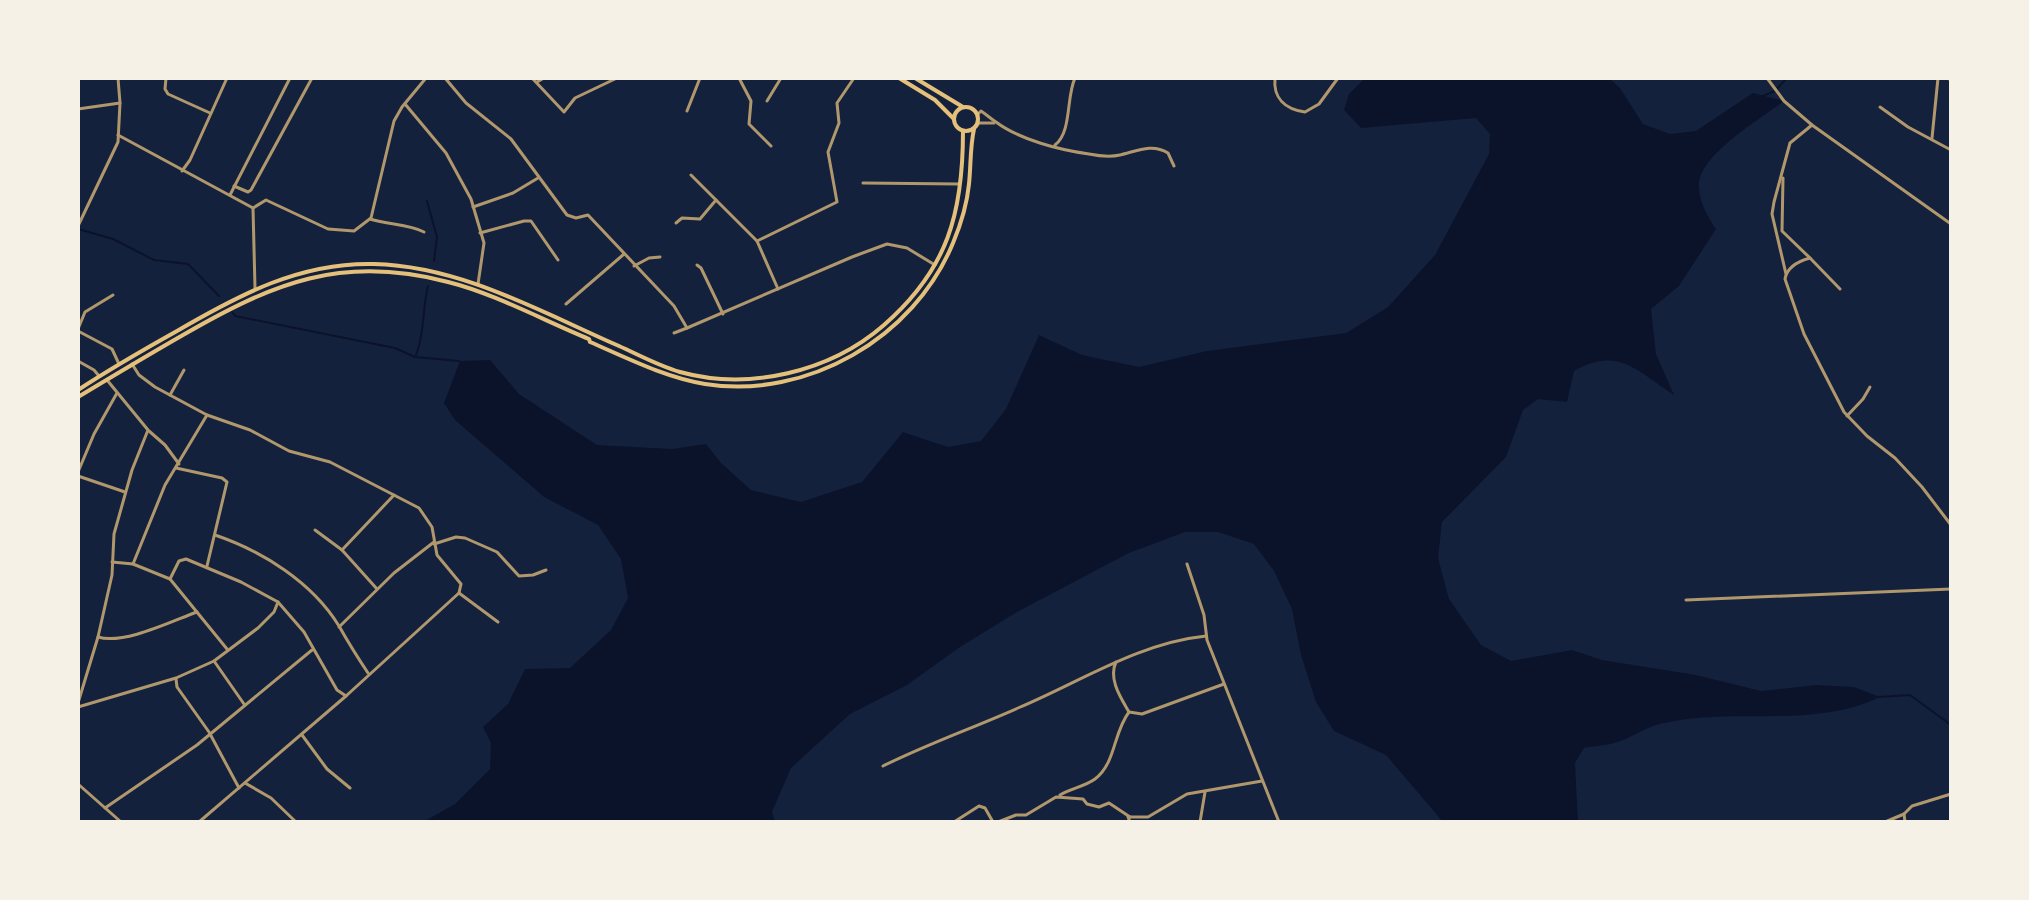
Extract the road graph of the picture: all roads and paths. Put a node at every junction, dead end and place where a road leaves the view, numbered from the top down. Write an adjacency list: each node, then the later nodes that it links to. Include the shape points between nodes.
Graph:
1 (118, 78): 24 (street)
2 (166, 78): 30 (street, via 168,94)
3 (227, 78): 30 (street)
4 (290, 78): 49 (street)
5 (312, 78): 49 (street, via 251,190)
6 (426, 78): 25 (street)
7 (445, 78): 46 (street, via 466,103 511,139)
8 (532, 78): 22 (street)
9 (544, 78): 22 (street)
10 (617, 78): 22 (street, via 575,98 564,112)
11 (700, 78): 29 (street)
12 (739, 78): 40 (street, via 751,101 749,124)
13 (781, 78): 23 (street)
14 (854, 78): 60 (street, via 837,103 839,123 828,152 837,202)
15 (899, 78): 32 (main road)
16 (915, 78): 26 (main road)
17 (1075, 78): 39 (street, via 1063,136)
18 (1275, 78): 19 (street, via 1278,99 1305,112 1319,104)
19 (1338, 78)
20 (1767, 78): 34 (street)
21 (1938, 78): 38 (street)
22 (537, 82)
23 (767, 101)
24 (120, 103): 28 (street); 37 (street)
25 (405, 104): 52 (street, via 446,153); 54 (street, via 394,121)
26 (963, 107): 31 (main road); 32 (main road)
27 (1880, 107): 38 (street)
28 (78, 109)
29 (687, 111)
30 (210, 113): 43 (street)
31 (978, 114): 33 (street, via 981,111); 35 (main road)
32 (954, 119): 36 (main road)
33 (996, 123): 35 (street); 39 (street, via 1044,146)
34 (1812, 125): 45 (street, via 1790,143); 57 (street)
35 (975, 128): 36 (main road); 74 (main road, via 964,210 930,285 869,345 791,379 737,386 677,378 475,291 409,273 331,273)
36 (963, 131): 48 (main road)
37 (118, 135): 43 (street); 56 (street)
38 (1932, 138): 41 (street)
39 (1055, 145): 42 (street, via 1113,156 1156,148 1168,153)
40 (771, 146)
41 (1951, 150)
42 (1174, 166)
43 (182, 171): 50 (street)
44 (691, 175): 51 (street)
45 (1782, 175): 63 (street, via 1782,231); 68 (street, via 1772,214)
46 (538, 177): 52 (street, via 513,193); 61 (street, via 567,215 588,215)
47 (863, 183): 48 (street)
48 (962, 185): 66 (main road)
49 (234, 186): 50 (street)
50 (230, 196): 53 (street)
51 (716, 200): 55 (street, via 700,219); 60 (street)
52 (473, 207): 59 (street)
53 (253, 208): 54 (street, via 266,200 313,224 345,232); 70 (street)
54 (370, 219): 58 (street)
55 (676, 223)
56 (79, 224)
57 (1951, 224)
58 (424, 232)
59 (480, 233): 64 (street, via 531,221); 69 (street, via 484,257)
60 (757, 241): 71 (street)
61 (624, 254): 67 (street); 75 (street)
62 (660, 257): 67 (street)
63 (1810, 258): 68 (street); 72 (street)
64 (558, 260)
65 (697, 265): 76 (street)
66 (935, 265): 69 (main road, via 910,301 865,340 812,366 756,378 680,372); 71 (street, via 907,248 887,244)
67 (634, 266): 77 (street, via 674,306)
68 (1786, 274): 92 (street, via 1804,334)
69 (478, 285): 70 (main road, via 434,271 371,264 326,267)
70 (255, 288): 74 (street); 81 (main road)
71 (778, 289): 76 (street)
72 (1840, 289)
73 (113, 295): 78 (street, via 85,312)
74 (256, 295): 82 (main road)
75 (566, 304)
76 (724, 314): 77 (street)
77 (687, 328): 79 (street)
78 (78, 330): 81 (street, via 112,349)
79 (674, 333)
80 (78, 361): 84 (street)
81 (119, 364): 84 (main road)
82 (132, 364): 85 (main road); 89 (street, via 144,380)
83 (184, 370): 89 (street)
84 (99, 376): 87 (main road)
85 (107, 380): 88 (street); 90 (main road)
86 (1870, 387): 92 (street)
87 (78, 390)
88 (118, 393): 93 (street); 95 (street)
89 (170, 395): 91 (street)
90 (78, 397)
91 (207, 415): 94 (street); 97 (street, via 289,451 330,462)
92 (1847, 416): 98 (street, via 1895,458)
93 (148, 430): 94 (street); 96 (street)
94 (178, 466): 100 (street, via 227,482); 104 (street)
95 (78, 474): 96 (street)
96 (125, 492): 103 (street)
97 (394, 495): 101 (street, via 424,513); 102 (street)
98 (1951, 525)
99 (315, 530): 102 (street)
100 (215, 535): 106 (street); 116 (street, via 268,558 312,594)
101 (434, 543): 107 (street, via 460,537 497,552 519,576); 109 (street); 111 (street, via 461,584)
102 (342, 550): 109 (street)
103 (112, 562): 104 (street); 118 (street)
104 (133, 564): 108 (street)
105 (1187, 564): 117 (street)
106 (207, 567): 108 (street, via 182,559); 113 (street)
107 (546, 570)
108 (170, 579): 114 (street)
109 (377, 589): 116 (street)
110 (1951, 589): 112 (street)
111 (459, 593): 115 (street); 123 (street)
112 (1686, 600)
113 (278, 602): 119 (street, via 270,618); 120 (street)
114 (198, 611): 118 (street, via 127,635); 119 (street)
115 (498, 622)
116 (339, 627): 123 (street)
117 (1206, 636): 122 (street); 127 (street)
118 (98, 637): 124 (street)
119 (228, 650): 121 (street)
120 (312, 650): 128 (street); 129 (street)
121 (214, 661): 125 (street); 129 (street)
122 (1116, 662): 131 (street, via 1114,677); 135 (street)
123 (369, 675): 128 (street)
124 (85, 678): 126 (street); 130 (street)
125 (176, 678): 130 (street); 133 (street)
126 (78, 680)
127 (1224, 684): 131 (street, via 1142,714); 136 (street)
128 (346, 696): 132 (street)
129 (244, 705): 133 (street)
130 (78, 707): 134 (street)
131 (1129, 712): 143 (street, via 1107,768)
132 (302, 734): 137 (street); 140 (street, via 327,769)
133 (210, 735): 139 (street); 144 (street)
134 (78, 748)
135 (883, 766)
136 (1262, 781): 141 (street); 155 (street)
137 (245, 783): 139 (street); 151 (street)
138 (78, 784): 144 (street)
139 (239, 788): 150 (street)
140 (350, 788)
141 (1205, 792): 147 (street, via 1187,794 1148,817); 154 (street)
142 (1951, 794): 146 (street, via 1912,806)
143 (1056, 797): 147 (street, via 1083,799 1099,807 1109,803); 153 (street, via 1026,815)
144 (105, 808): 145 (street)
145 (112, 814): 148 (street); 149 (street)
146 (1904, 814): 156 (street); 157 (street)
147 (1130, 820)
148 (107, 822)
149 (121, 822)
150 (199, 822)
151 (296, 822)
152 (954, 822): 153 (street, via 979,806)
153 (995, 822)
154 (1200, 822)
155 (1279, 822)
156 (1885, 822)
157 (1905, 822)

